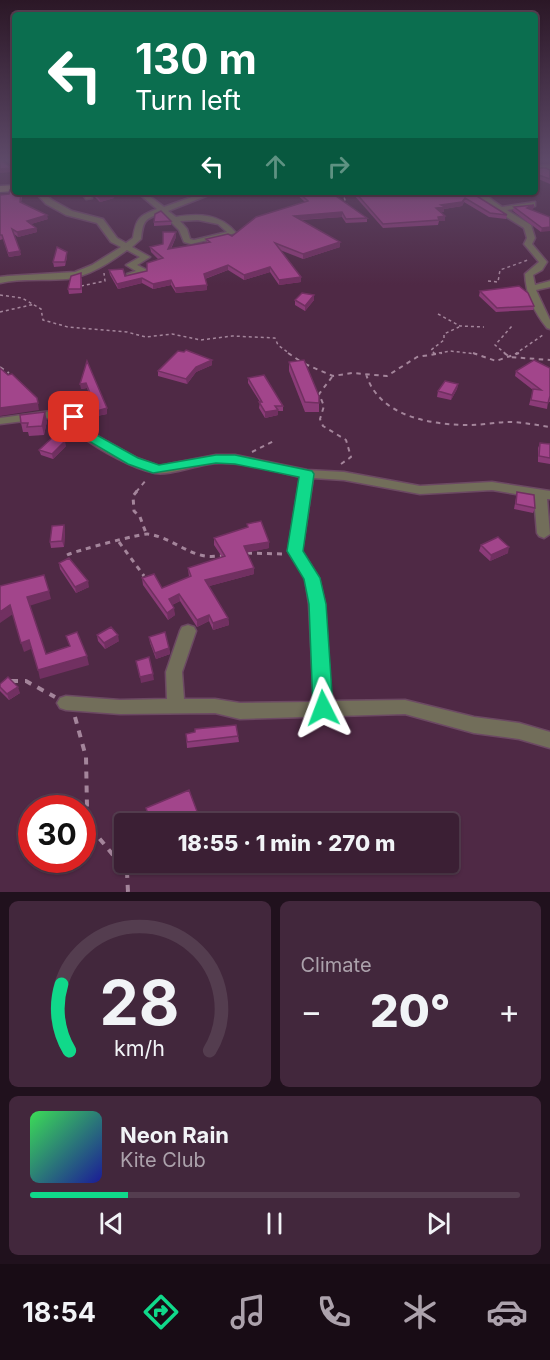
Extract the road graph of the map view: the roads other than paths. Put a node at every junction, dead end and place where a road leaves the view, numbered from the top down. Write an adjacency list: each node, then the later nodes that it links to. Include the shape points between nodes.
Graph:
1 (49, 202): 9 (street, via 69,213 99,221 114,240)
2 (152, 202): 7 (street)
3 (187, 202): 7 (street)
4 (489, 202): 6 (street)
5 (531, 204): 6 (street)
6 (502, 209): 13 (street, via 526,225 531,236 528,244 543,262 530,274)
7 (162, 211): 8 (street); 9 (street, via 142,218 138,238)
8 (175, 220): 8 (street, via 187,240 194,242 232,233 202,216)
9 (128, 247): 10 (street, via 147,258 130,265 144,272); 11 (street, via 80,273)
10 (128, 277)
11 (0, 280)
12 (550, 284): 13 (street)
13 (531, 289): 14 (street)
14 (550, 327)
15 (0, 420): 16 (street, via 66,412 86,434 133,461 158,470 235,459)
16 (307, 474): 17 (street, via 420,490 492,486); 22 (street, via 295,551 312,578 317,604)
17 (545, 494): 18 (street)
18 (544, 533)
19 (188, 631): 21 (street, via 174,672)
20 (66, 703): 21 (street, via 120,707)
21 (176, 705): 22 (street, via 240,711)
22 (323, 708): 23 (street, via 405,707)
23 (550, 740)

